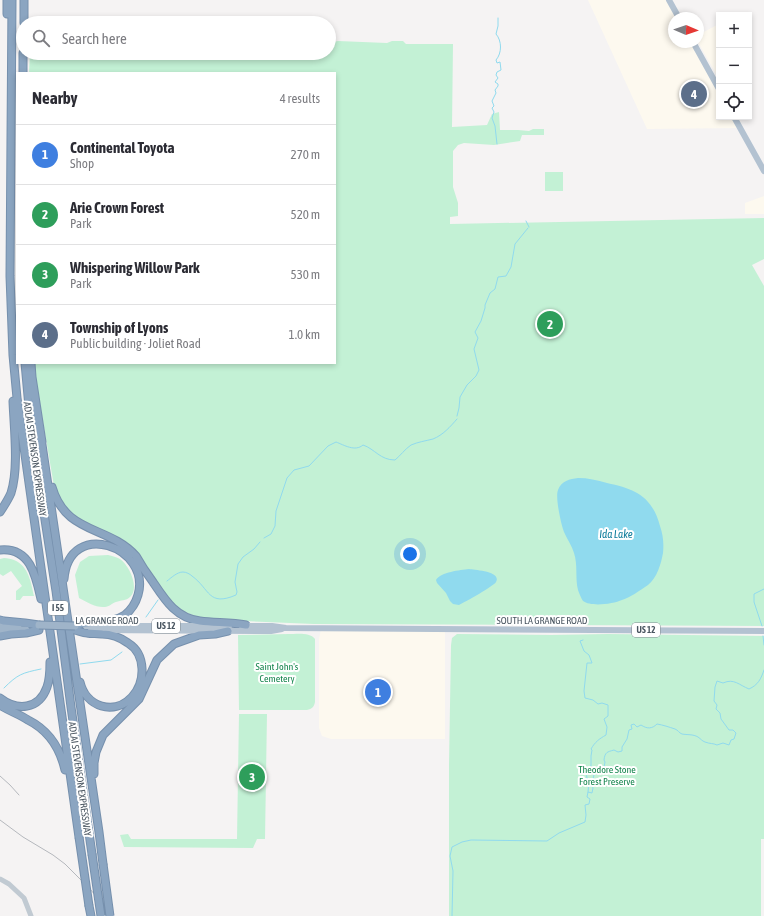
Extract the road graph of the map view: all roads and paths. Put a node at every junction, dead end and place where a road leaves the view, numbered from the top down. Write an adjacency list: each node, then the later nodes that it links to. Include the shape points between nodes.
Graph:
1 (7, 0): 10 (highway, via 8,55)
2 (12, 0): 10 (highway, ADLAI STEVENSON EXPRESSWAY / I 55)
3 (24, 0): 6 (highway)
4 (669, 0): 5 (main road)
5 (676, 12)
6 (24, 16)
7 (696, 48): 11 (main road)
8 (23, 60): 9 (highway)
9 (23, 72)
10 (12, 79): 16 (highway, ADLAI STEVENSON EXPRESSWAY / I 55, via 10,276)
11 (716, 84)
12 (736, 120): 13 (main road)
13 (764, 171)
14 (25, 364): 44 (highway, ADLAI STEVENSON EXPRESSWAY / I 55, bridge, via 31,429)
15 (31, 364): 17 (highway)
16 (15, 379): 18 (highway, via 15,475 7,502); 21 (highway, ADLAI STEVENSON EXPRESSWAY / I 55)
17 (41, 438): 20 (highway); 24 (highway, via 54,492 71,518 125,546 136,556 167,602 177,612 198,621)
18 (0, 512)
19 (0, 550): 21 (highway, via 12,550 27,560 37,581)
20 (65, 601): 28 (highway, via 66,569 71,557 78,550 90,544 107,545 128,558 136,569 139,580 139,590 134,604 115,620); 36 (highway)
21 (47, 616): 35 (highway, ADLAI STEVENSON EXPRESSWAY / I 55)
22 (0, 620): 25 (highway)
23 (0, 625): 25 (highway)
24 (246, 626): 28 (main road, LA GRANGE ROAD / US 12); 29 (main road, LA GRANGE ROAD / US 12)
25 (25, 628): 26 (highway); 26 (highway); 31 (highway); 34 (highway)
26 (39, 628): 27 (highway, LA GRANGE ROAD)
27 (75, 628): 28 (highway); 28 (highway)
28 (86, 628): 32 (main road, LA GRANGE ROAD / US 12); 36 (highway, via 117,637 135,649 141,660 142,673 133,696 114,707 100,706 89,700 82,688)
29 (286, 628): 30 (main road, LA GRANGE ROAD / US 12); 32 (main road, LA GRANGE ROAD / US 12, via 272,631)
30 (320, 628): 33 (main road, SOUTH LA GRANGE ROAD / US 12)
31 (0, 630)
32 (228, 631): 40 (highway, via 199,635 174,644 157,660 139,699 103,735 94,763)
33 (764, 631)
34 (0, 636)
35 (50, 642): 37 (highway, via 50,672 41,698 21,707); 39 (highway, ADLAI STEVENSON EXPRESSWAY / I 55)
36 (72, 647): 40 (highway)
37 (0, 698)
38 (0, 705): 39 (highway, via 38,726 55,745 63,761)
39 (77, 827): 43 (highway, ADLAI STEVENSON EXPRESSWAY / I 55, bridge)
40 (99, 832): 45 (highway, bridge)
41 (0, 879): 42 (street, via 24,898)
42 (31, 916)
43 (91, 916)
44 (101, 916)
45 (110, 916)

